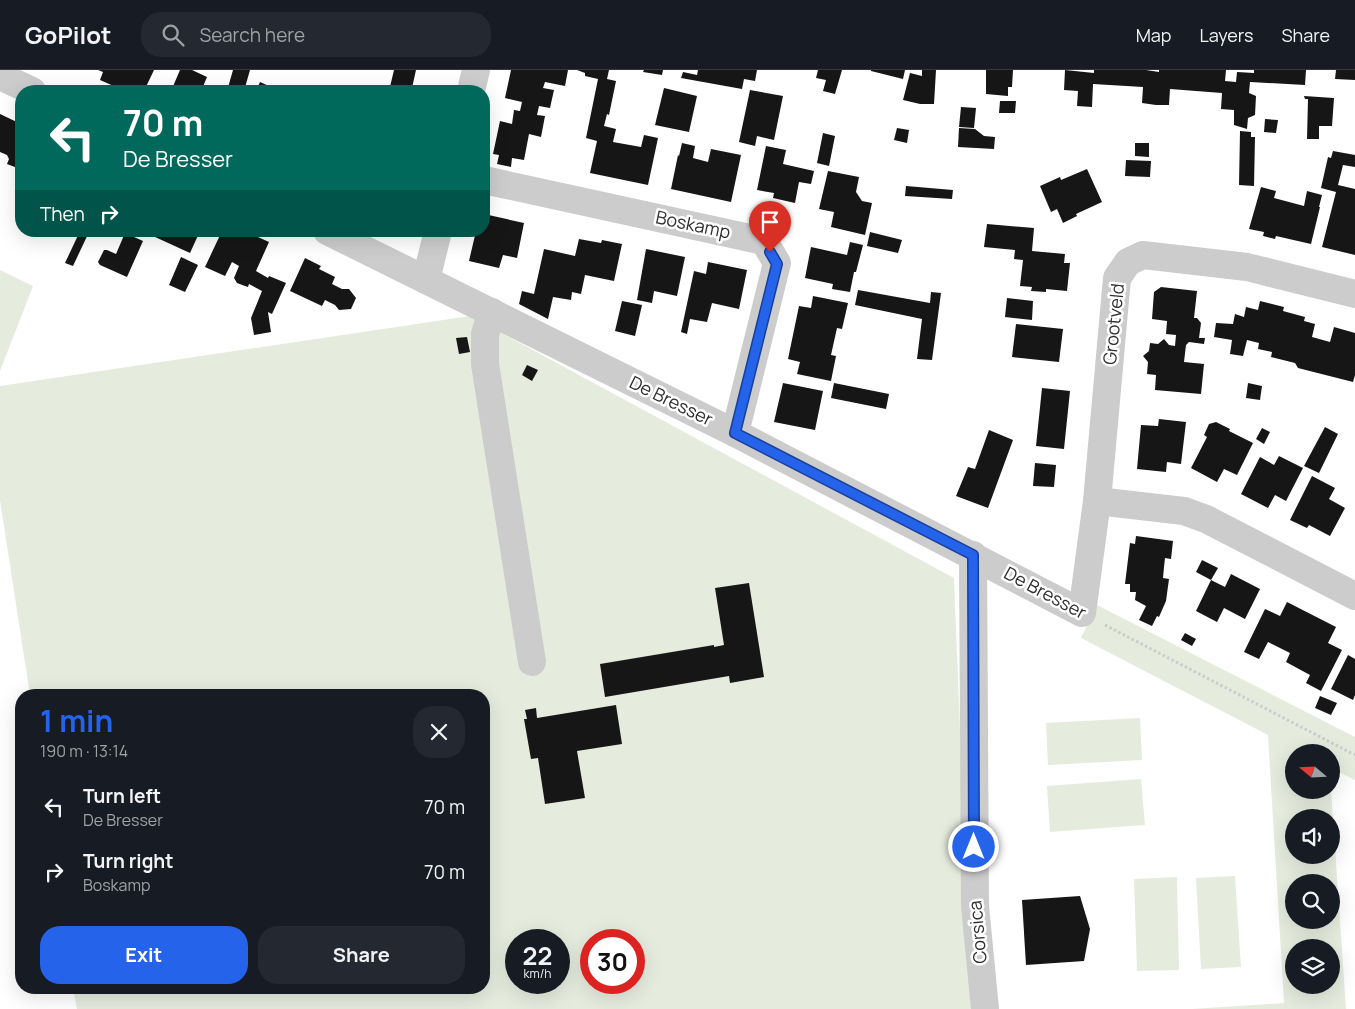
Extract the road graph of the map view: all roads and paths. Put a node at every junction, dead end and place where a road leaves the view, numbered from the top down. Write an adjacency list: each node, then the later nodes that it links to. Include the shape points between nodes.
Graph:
1 (476, 70): 4 (street)
2 (0, 76): 3 (street)
3 (19, 85)
4 (472, 85)
5 (490, 181): 11 (street, Boskamp, via 764,241 777,264)
6 (339, 237): 8 (street, De Bresser)
7 (437, 237): 8 (street)
8 (426, 280): 10 (street, De Bresser)
9 (1355, 294): 12 (street, Grootveld, via 1247,267 1143,255 1128,262 1117,278)
10 (492, 312): 11 (street, De Bresser); 16 (street, via 485,334 485,364)
11 (735, 433): 13 (street, De Bresser)
12 (1097, 501): 14 (street, via 1184,511 1206,519); 15 (street, Grootveld)
13 (973, 555): 15 (street, De Bresser); 18 (street, Corsica, via 975,906)
14 (1355, 596)
15 (1082, 613): 17 (path, De Bresser)
16 (532, 662)
17 (1355, 755)
18 (986, 1009)

